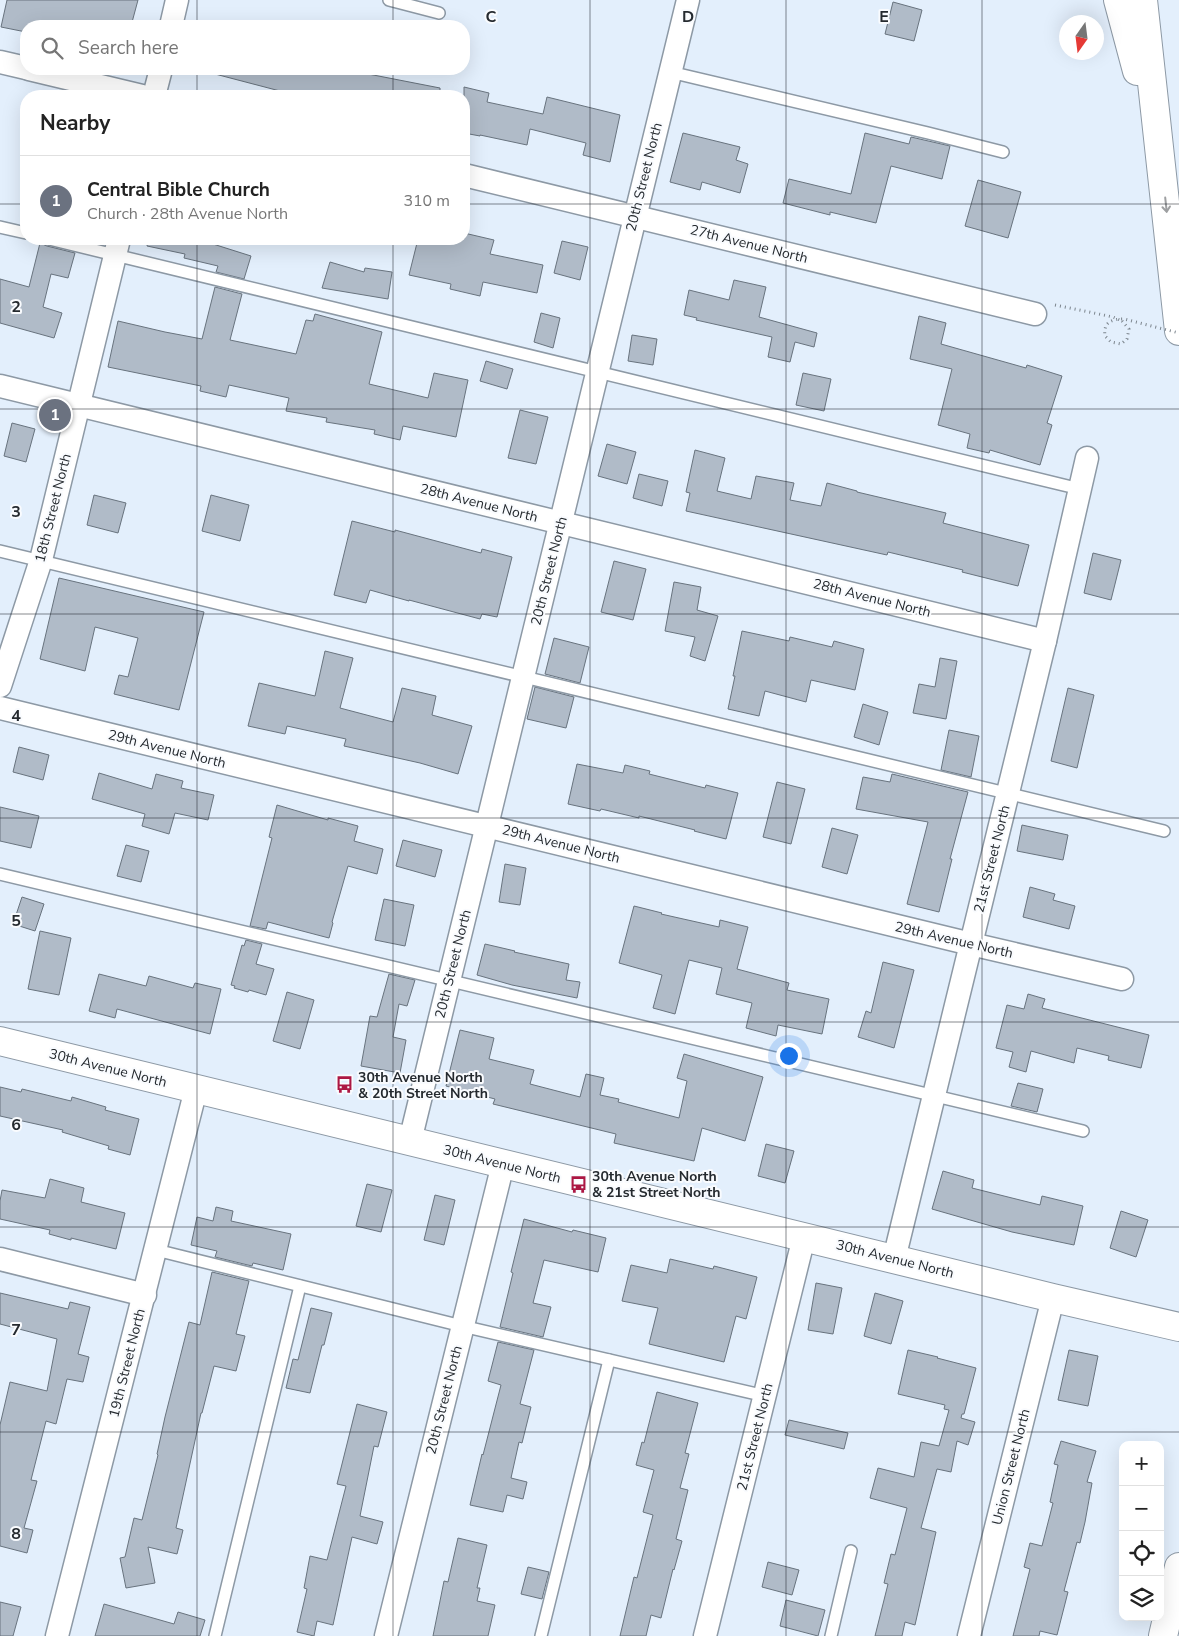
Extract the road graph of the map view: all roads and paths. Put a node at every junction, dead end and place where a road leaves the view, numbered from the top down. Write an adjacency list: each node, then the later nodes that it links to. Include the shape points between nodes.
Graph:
1 (177, 0): 7 (street)
2 (389, 0): 6 (lane)
3 (688, 0): 10 (street, 20th Street North)
4 (1118, 0): 16 (main road)
5 (1143, 0): 16 (main road)
6 (439, 13)
7 (172, 20)
8 (0, 62): 9 (street)
9 (20, 66)
10 (670, 72): 15 (lane); 18 (street, 20th Street North)
11 (56, 75): 13 (street)
12 (159, 75): 14 (street)
13 (118, 90)
14 (156, 90)
15 (1003, 152)
16 (1162, 164): 24 (main road, one-way to 24)
17 (470, 176): 18 (street, 27th Avenue North)
18 (635, 216): 23 (street, 27th Avenue North); 25 (street, 20th Street North)
19 (0, 227): 20 (lane)
20 (20, 232)
21 (100, 245): 22 (lane)
22 (117, 247): 25 (lane); 27 (street, 18th Street North)
23 (1035, 314): 24 (path, bridge, via 1053,305 1113,317 1122,321 1129,329 1127,338 1120,344 1105,336 1107,324 1116,319 1124,319)
24 (1179, 332)
25 (597, 371): 29 (lane); 30 (street, 20th Street North)
26 (0, 386): 27 (street, 28th Avenue North)
27 (78, 405): 30 (street, 28th Avenue North); 32 (street, 18th Street North)
28 (1087, 458): 29 (street, 21st Street North)
29 (1080, 489): 33 (street, 21st Street North)
30 (560, 523): 33 (street, 28th Avenue North); 34 (street, 20th Street North)
31 (0, 550): 32 (lane)
32 (41, 560): 34 (lane); 35 (street, 18th Street North)
33 (1045, 640): 37 (street, 21st Street North)
34 (523, 677): 37 (lane); 38 (street, 20th Street North)
35 (0, 686)
36 (0, 708): 38 (street, 29th Avenue North)
37 (1008, 793): 39 (lane); 41 (street, 21st Street North)
38 (486, 826): 41 (street, 29th Avenue North); 43 (street, 20th Street North)
39 (1164, 831)
40 (0, 874): 43 (lane)
41 (971, 944): 42 (street, 29th Avenue North); 46 (street, 21st Street North)
42 (1122, 980)
43 (449, 981): 46 (lane); 48 (street, 20th Street North)
44 (0, 1041): 45 (main road, 30th Avenue North)
45 (196, 1089): 48 (main road, 30th Avenue North); 51 (street, 19th Street North)
46 (935, 1095): 47 (lane); 53 (street, 21st Street North)
47 (1084, 1131)
48 (410, 1141): 49 (main road, 30th Avenue North)
49 (502, 1164): 50 (main road, 30th Avenue North); 57 (street, 20th Street North)
50 (804, 1237): 53 (main road, 30th Avenue North); 60 (street, 21st Street North)
51 (156, 1250): 54 (lane); 55 (street, 19th Street North)
52 (0, 1259): 55 (street)
53 (894, 1259): 56 (main road, 30th Avenue North)
54 (300, 1286): 57 (lane); 64 (lane)
55 (145, 1295): 63 (street, 19th Street North)
56 (1053, 1298): 58 (main road, 30th Avenue North); 69 (street, Union Street North)
57 (462, 1326): 59 (lane); 65 (street, 20th Street North)
58 (1179, 1326)
59 (609, 1360): 60 (lane); 66 (lane)
60 (765, 1396): 67 (street, 21st Street North)
61 (851, 1551): 68 (lane)
62 (1179, 1568): 70 (main road)
63 (57, 1636)
64 (215, 1636)
65 (386, 1636)
66 (541, 1636)
67 (706, 1636)
68 (831, 1636)
69 (970, 1636)
70 (1163, 1636)

